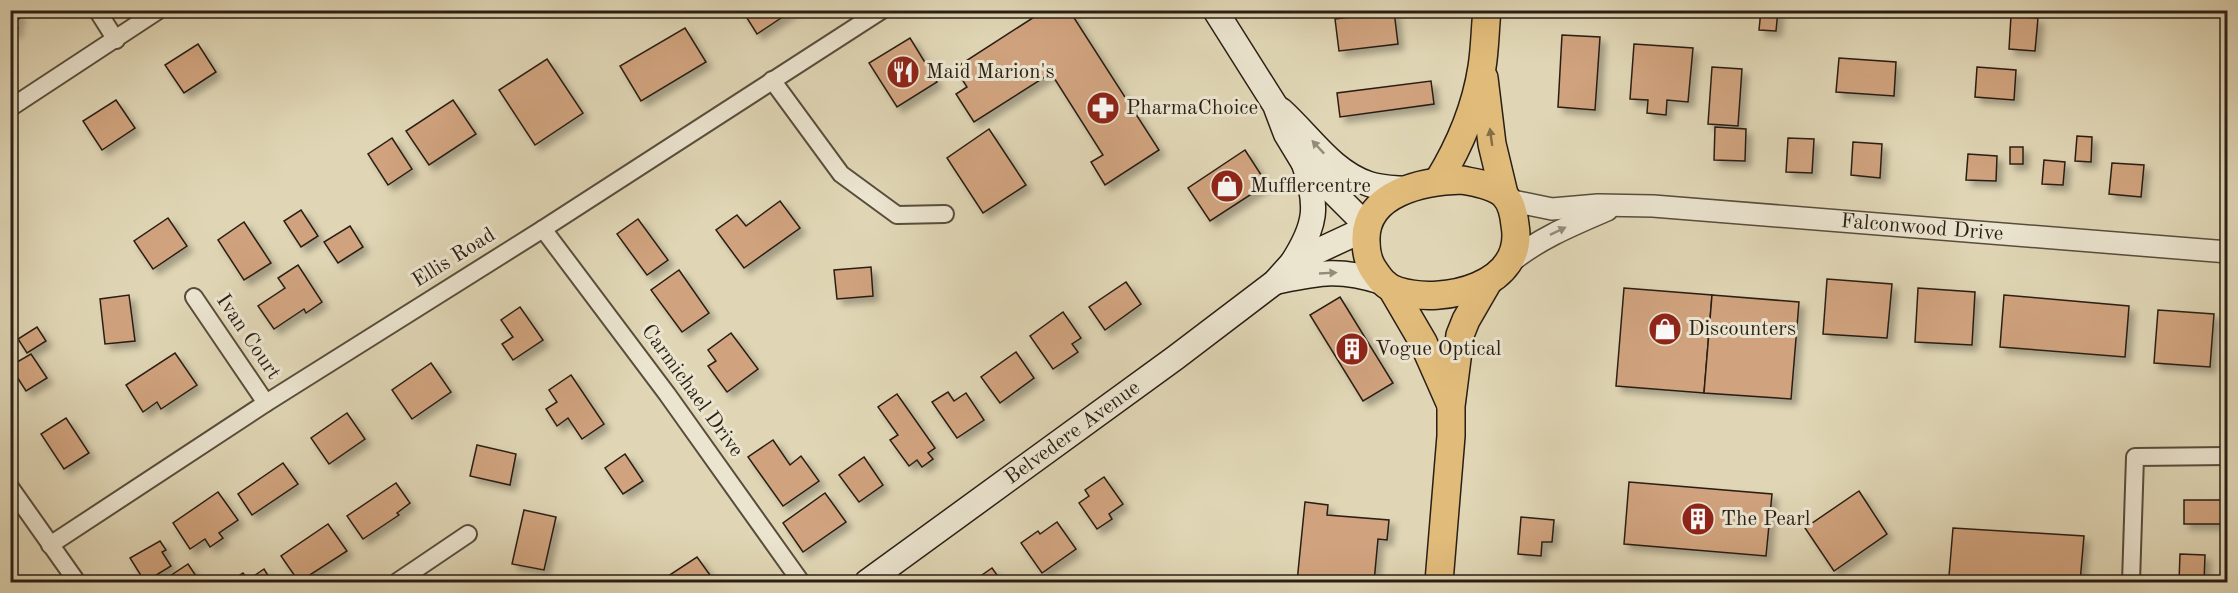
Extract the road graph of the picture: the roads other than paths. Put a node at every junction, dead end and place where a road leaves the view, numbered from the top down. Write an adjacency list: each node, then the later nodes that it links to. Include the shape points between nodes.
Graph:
1 (97, 10): 6 (street)
2 (159, 10): 6 (street)
3 (882, 10): 8 (street, Ellis Road)
4 (1215, 10): 9 (main road)
5 (1487, 10): 7 (main road)
6 (116, 39): 10 (street)
7 (1482, 68): 12 (main road, via 1460,143); 14 (main road, one-way to 7, via 1492,144)
8 (772, 80): 16 (street, via 841,174 897,216); 18 (street, Ellis Road)
9 (1275, 105): 11 (main road); 13 (main road, one-way to 9, via 1356,179 1327,157)
10 (10, 108)
11 (1303, 162): 17 (main road); 20 (main road, via 1311,185 1313,222)
12 (1438, 181): 13 (main road); 14 (main road, via 1462,180 1485,185)
13 (1406, 189): 17 (main road, via 1379,207)
14 (1506, 197): 15 (street, Falconwood Drive, via 1552,209); 21 (main road, via 1516,230)
15 (1616, 206): 19 (street, Falconwood Drive); 21 (street, Falconwood Drive, one-way to 15, via 1558,231)
16 (945, 214)
17 (1366, 227): 20 (main road, Belvedere Avenue); 24 (main road, via 1370,263)
18 (543, 229): 26 (street, Ellis Road); 34 (street, Carmichael Drive)
19 (2228, 252)
20 (1292, 263): 22 (main road, Belvedere Avenue)
21 (1509, 263): 23 (main road)
22 (1275, 282): 24 (main road, Belvedere Avenue, one-way to 24, via 1331,272 1362,276); 35 (main road, Belvedere Avenue)
23 (1488, 282): 24 (main road, via 1448,294 1408,294); 27 (main road, via 1460,335)
24 (1387, 285): 27 (main road, via 1423,342)
25 (194, 297): 26 (street, Ivan Court)
26 (266, 403): 31 (street, Ellis Road)
27 (1451, 406): 36 (main road)
28 (2228, 456): 37 (street, via 2135,457)
29 (10, 487): 31 (street)
30 (468, 534): 33 (street)
31 (50, 545): 32 (street)
32 (77, 582)
33 (397, 582)
34 (801, 582)
35 (867, 582)
36 (1440, 582)
37 (2131, 582)

